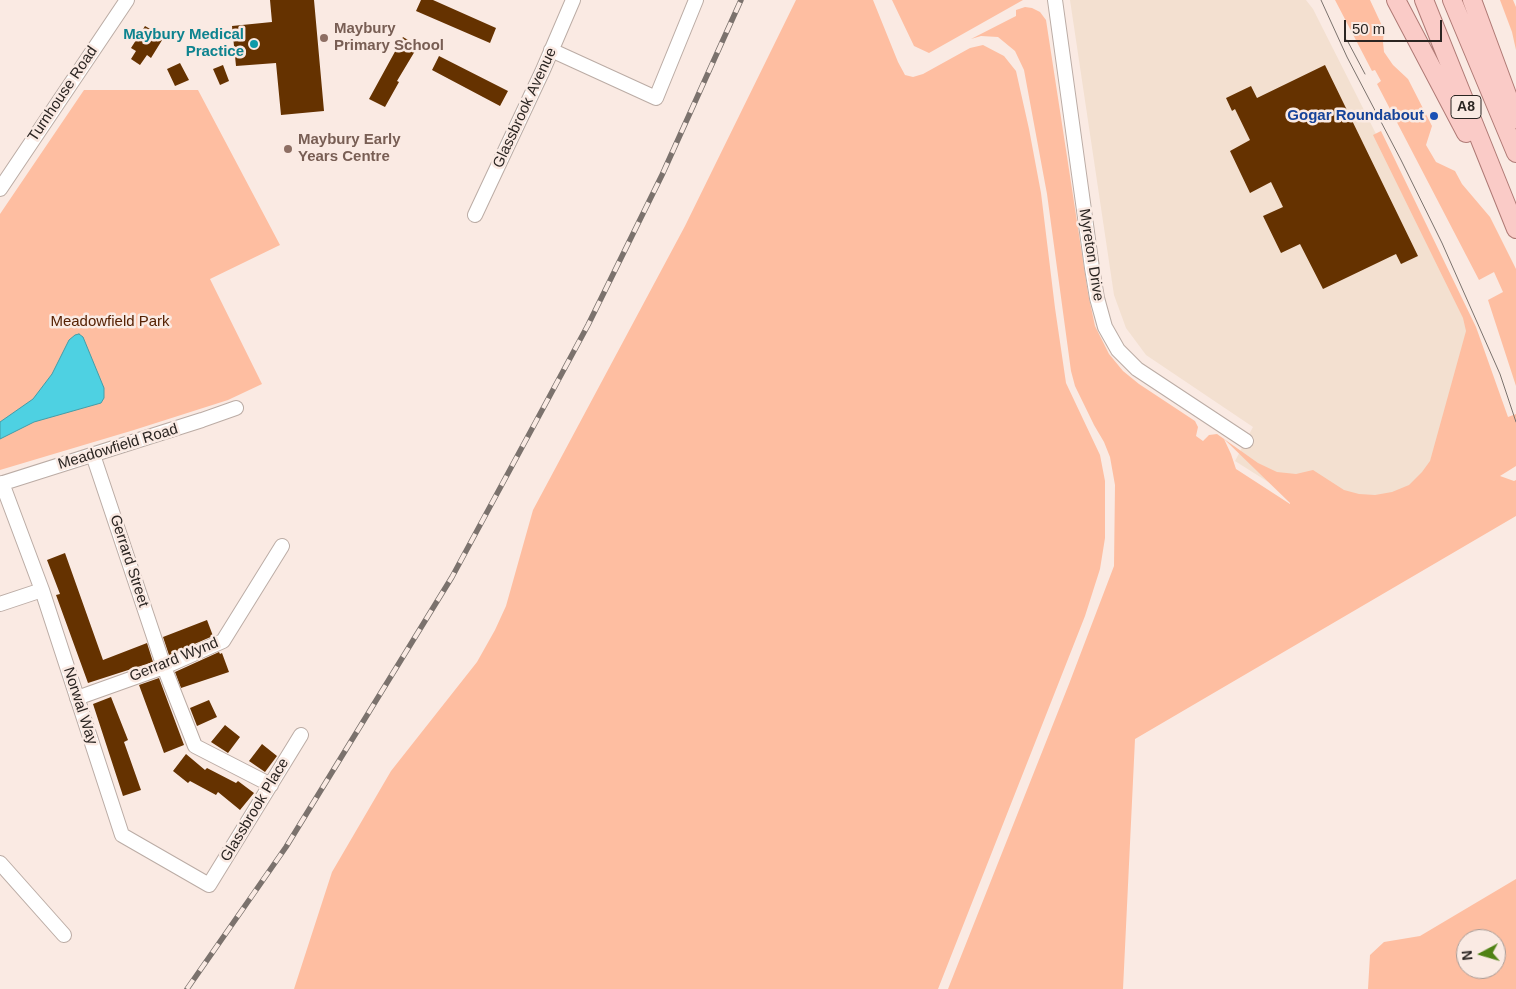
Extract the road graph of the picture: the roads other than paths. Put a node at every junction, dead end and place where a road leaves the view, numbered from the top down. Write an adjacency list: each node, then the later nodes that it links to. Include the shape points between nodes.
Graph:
1 (127, 0): 12 (street, Turnhouse Road)
2 (572, 0): 9 (street, Glassbrook Avenue)
3 (696, 0): 9 (street, via 656,98)
4 (1055, 0): 16 (street, Myreton Drive, via 1092,268 1106,328 1118,350 1136,369)
5 (1396, 0): 14 (main road)
6 (1424, 0): 14 (main road, A8)
7 (1452, 0): 11 (main road, A8)
8 (1472, 0): 10 (main road)
9 (552, 50): 13 (street, Glassbrook Avenue)
10 (1516, 118)
11 (1516, 153)
12 (0, 189)
13 (475, 215)
14 (1512, 221)
15 (236, 408): 17 (street, Meadowfield Road)
16 (1246, 441)
17 (93, 454): 18 (street, Meadowfield Road); 22 (street, Gerrard Street)
18 (1, 484): 20 (street, Norwal Way)
19 (282, 546): 22 (street, Gerrard Wynd, via 223,642)
20 (42, 590): 21 (street); 23 (street, Norwal Way)
21 (0, 604)
22 (164, 666): 23 (street, Gerrard Wynd); 25 (street, Gerrard Street, via 195,746)
23 (77, 698): 27 (street, Norwal Way, via 122,835)
24 (301, 735): 25 (street, Glassbrook Place)
25 (271, 785): 27 (street, Glassbrook Place)
26 (0, 863): 28 (street)
27 (209, 885)
28 (64, 935)

